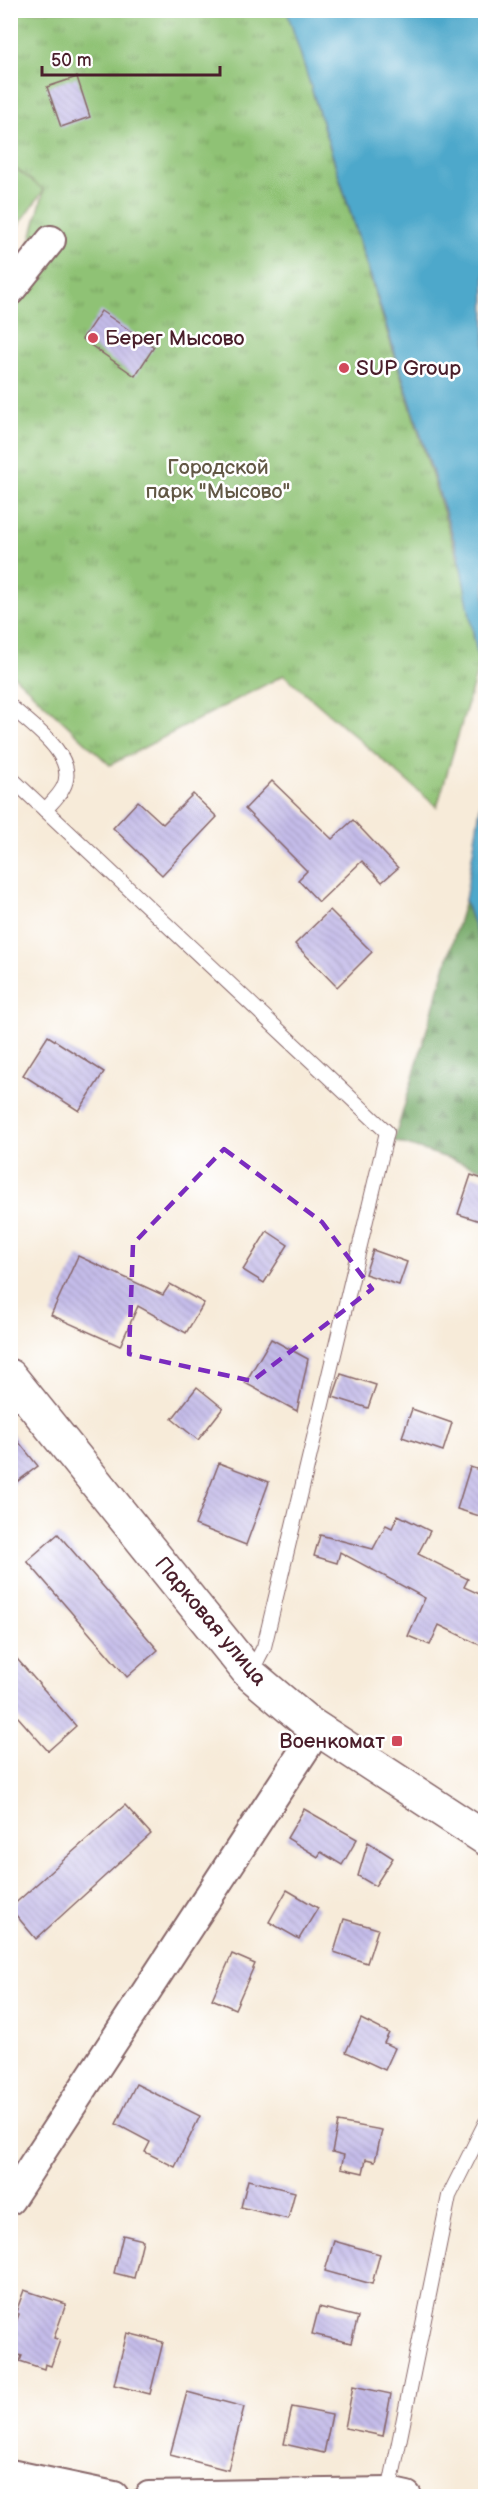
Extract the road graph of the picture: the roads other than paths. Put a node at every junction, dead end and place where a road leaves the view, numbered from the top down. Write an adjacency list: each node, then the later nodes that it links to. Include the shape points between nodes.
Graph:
1 (51, 240): 2 (street)
2 (10, 291)
3 (10, 706): 5 (lane, via 62,753 64,786)
4 (10, 777): 5 (lane)
5 (45, 810): 7 (lane, via 387,1132 264,1647)
6 (10, 1376): 7 (street, Парковая улица)
7 (250, 1674): 8 (street, Парковая улица)
8 (318, 1729): 9 (street, Парковая улица); 11 (street)
9 (486, 1839)
10 (486, 2122): 13 (lane, via 448,2196)
11 (10, 2200)
12 (10, 2474): 14 (street)
13 (398, 2494): 15 (street)
14 (114, 2496)
15 (148, 2496)

